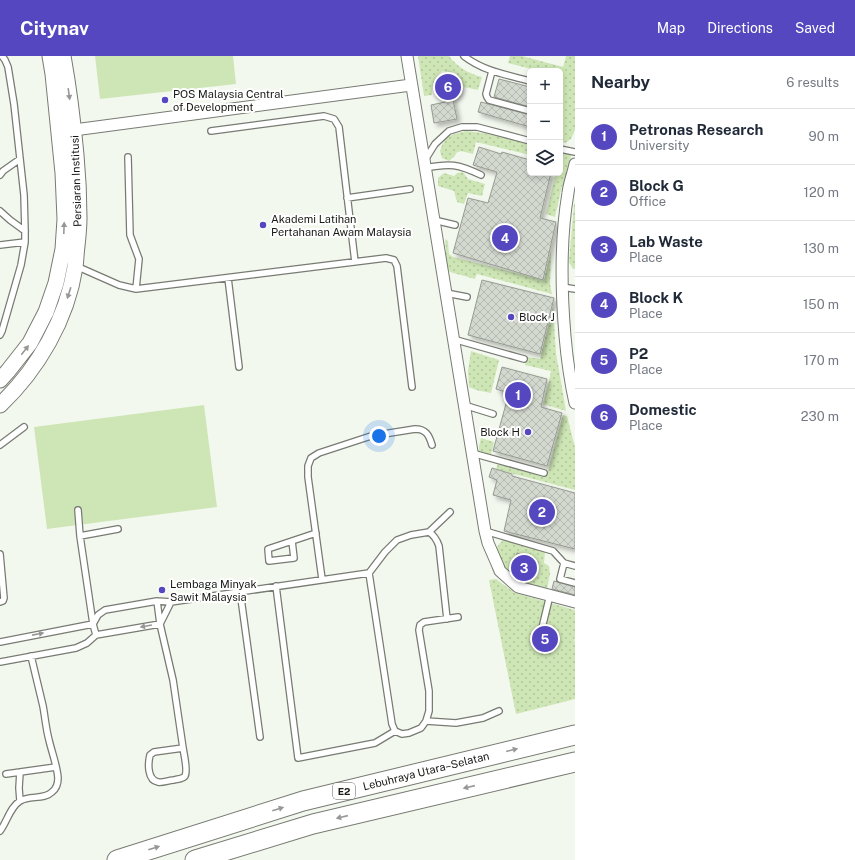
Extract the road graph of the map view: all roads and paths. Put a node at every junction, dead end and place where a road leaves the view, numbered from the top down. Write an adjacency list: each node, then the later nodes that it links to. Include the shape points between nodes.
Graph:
1 (2, 56): 16 (lane, via 8,68)
2 (50, 56): 41 (street, Persiaran Institusi, one-way to 2, via 30,344 46,312 64,249 63,173)
3 (63, 56): 10 (street, Persiaran Institusi, one-way to 10)
4 (407, 56): 8 (street)
5 (464, 56): 6 (lane)
6 (492, 71): 7 (lane); 9 (lane, via 487,97)
7 (527, 80)
8 (411, 85): 10 (street); 18 (street)
9 (527, 110)
10 (74, 130): 30 (street, Persiaran Institusi, via 79,219)
11 (211, 131): 22 (lane, via 324,116 334,118 339,127)
12 (527, 141): 18 (lane, via 477,127 462,127 448,131 435,144)
13 (563, 150): 14 (lane)
14 (575, 152)
15 (128, 158): 33 (lane, via 130,235 139,259)
16 (20, 159): 19 (lane); 26 (lane)
17 (575, 164): 32 (street, via 564,228)
18 (425, 165): 20 (lane, via 455,165); 24 (street)
19 (0, 175)
20 (481, 175)
21 (410, 189): 22 (lane)
22 (347, 198): 29 (lane)
23 (0, 211): 26 (lane)
24 (434, 220): 25 (lane); 35 (street)
25 (455, 225)
26 (26, 231): 27 (lane)
27 (25, 242): 28 (lane); 37 (lane)
28 (0, 245)
29 (355, 262): 31 (lane); 42 (lane, via 386,258 394,260 397,266)
30 (75, 266): 33 (lane); 44 (street, Persiaran Institusi, one-way to 44, via 58,323 43,353)
31 (228, 278): 33 (lane); 40 (lane)
32 (562, 287): 34 (lane); 43 (street, via 567,356)
33 (136, 289)
34 (575, 289)
35 (446, 292): 36 (lane); 38 (street)
36 (467, 297)
37 (1, 333)
38 (453, 338): 39 (lane); 45 (street)
39 (524, 359)
40 (239, 367)
41 (0, 380)
42 (412, 387)
43 (575, 399)
44 (0, 405)
45 (464, 405): 46 (lane); 50 (street)
46 (493, 414)
47 (24, 427): 48 (lane)
48 (0, 445)
49 (432, 445): 57 (lane, via 426,431 415,429 371,436 311,458 308,477)
50 (472, 453): 51 (lane); 55 (street)
51 (544, 473)
52 (78, 510): 58 (lane)
53 (450, 512): 56 (lane)
54 (118, 529): 58 (lane)
55 (485, 531): 61 (lane, via 553,551); 68 (street, via 500,571 518,587)
56 (429, 532): 63 (lane, via 397,540 384,552); 74 (lane, via 437,539 439,546)
57 (316, 533): 59 (lane); 64 (lane)
58 (80, 536): 75 (lane)
59 (292, 541): 59 (lane, via 268,549 269,561 294,558)
60 (0, 554): 70 (lane, via 4,598)
61 (564, 563): 62 (lane); 65 (lane, via 560,579)
62 (575, 566)
63 (369, 573): 64 (lane); 84 (lane, via 390,714)
64 (322, 580): 66 (lane)
65 (575, 583)
66 (276, 586): 67 (lane); 84 (lane, via 298,758 375,743)
67 (240, 591): 71 (lane); 86 (lane)
68 (550, 595): 72 (street); 77 (lane)
69 (157, 601): 71 (lane); 75 (lane, via 105,610 98,615); 76 (lane)
70 (0, 602)
71 (171, 602): 76 (lane)
72 (575, 602)
73 (458, 617): 74 (lane)
74 (447, 618): 83 (lane, via 420,625 429,691)
75 (93, 624): 78 (lane); 79 (lane, one-way to 75)
76 (160, 624): 78 (lane, one-way to 78); 87 (lane, via 173,680)
77 (542, 628)
78 (96, 635): 80 (lane, via 76,648)
79 (0, 642)
80 (31, 656): 81 (lane); 89 (lane)
81 (0, 662)
82 (499, 711): 83 (lane, via 483,718 456,723)
83 (426, 721): 84 (lane, via 421,728 409,733)
84 (395, 731)
85 (575, 735): 94 (highway, Lebuhraya Utara–Selatan / E2, one-way to 85, via 303,801)
86 (260, 737)
87 (183, 748): 87 (lane, via 154,752 150,755 150,777 158,782 186,775)
88 (575, 762): 95 (highway, E2, one-way to 95, via 313,824)
89 (56, 767): 90 (lane); 92 (lane, via 58,780 52,793)
90 (20, 772): 91 (lane); 92 (lane)
91 (6, 774)
92 (20, 801): 93 (lane)
93 (0, 831)
94 (117, 860)
95 (195, 860)

